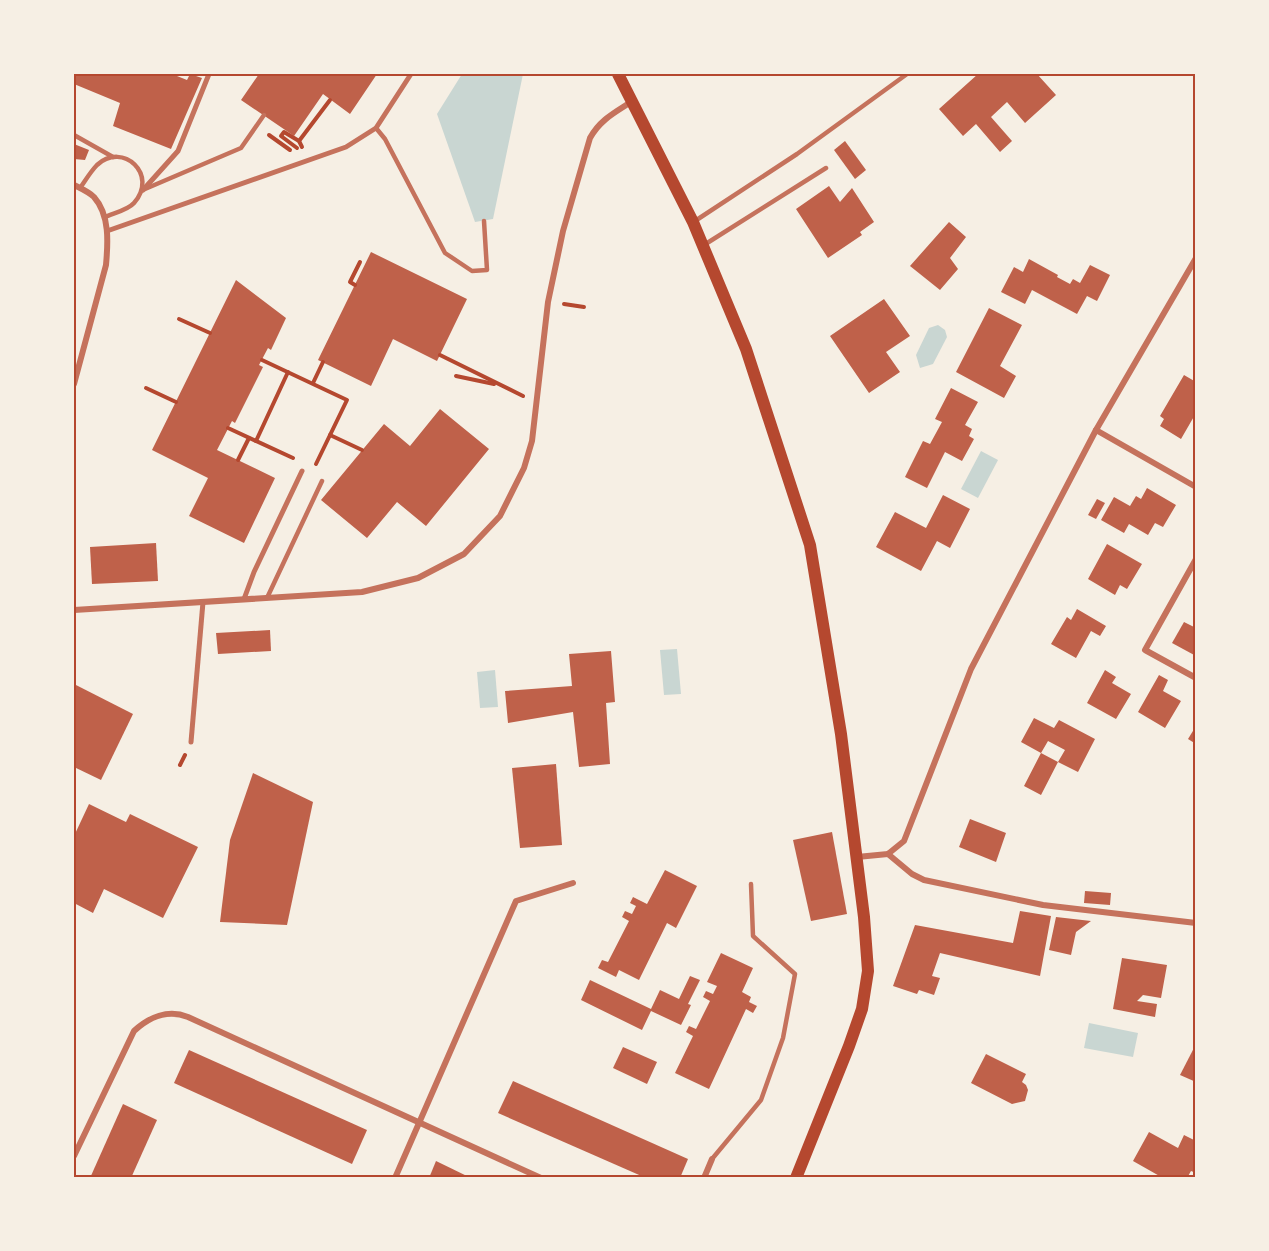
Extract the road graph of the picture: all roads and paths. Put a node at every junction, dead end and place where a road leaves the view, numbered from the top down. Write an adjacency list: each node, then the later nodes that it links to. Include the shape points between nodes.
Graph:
1 (209, 74): 14 (street, via 178,151)
2 (411, 74): 8 (street)
3 (618, 74): 6 (main road)
4 (907, 74): 17 (lane, via 797,154)
5 (330, 100): 10 (path, via 299,141 284,132 280,136 298,149 295,153 266,133)
6 (631, 102): 17 (main road); 35 (street, via 604,119 590,138 562,231 548,302)
7 (264, 115): 14 (lane, via 241,148)
8 (376, 128): 16 (lane, via 445,253 472,271 487,270); 18 (street, via 346,147)
9 (74, 135): 11 (lane)
10 (260, 140)
11 (113, 156): 13 (lane, via 98,164); 14 (lane, via 130,160 136,166 141,173)
12 (826, 168): 19 (lane)
13 (77, 186): 15 (street, via 94,197)
14 (142, 190): 15 (lane, via 133,205)
15 (105, 217): 18 (street)
16 (484, 221)
17 (693, 222): 19 (main road)
18 (107, 231): 31 (street, via 106,265)
19 (703, 246): 55 (main road, via 746,350 810,545)
20 (1196, 258): 37 (street)
21 (360, 262): 22 (path, via 350,282)
22 (355, 285)
23 (179, 319): 24 (path)
24 (210, 333)
25 (440, 355): 32 (path)
26 (262, 360): 28 (path)
27 (323, 362): 30 (path)
28 (288, 372): 30 (path); 40 (path)
29 (456, 376): 32 (path)
30 (313, 383): 38 (path, via 347,400)
31 (74, 384)
32 (502, 385): 35 (path)
33 (146, 388): 34 (path)
34 (176, 402)
35 (537, 402): 48 (street, via 524,468 500,516 464,554 418,578 362,592)
36 (228, 428): 39 (path)
37 (1096, 430): 46 (street); 54 (street, via 971,669 904,841)
38 (330, 435): 41 (path); 43 (path, via 314,468)
39 (249, 438): 40 (path); 42 (path)
40 (256, 441): 43 (path)
41 (362, 450)
42 (238, 460)
43 (305, 463): 44 (path)
44 (302, 471): 49 (street)
45 (322, 481): 48 (lane)
46 (1196, 487)
47 (1196, 559): 52 (street, via 1145,650)
48 (267, 598): 49 (street)
49 (244, 599): 50 (street)
50 (203, 602): 51 (street); 53 (street)
51 (74, 610)
52 (1196, 678)
53 (191, 742)
54 (888, 854): 55 (street); 58 (street, via 924,880 1043,905)
55 (857, 857): 65 (main road, via 868,971 862,1009)
56 (573, 883): 59 (street, via 516,900)
57 (751, 885): 61 (lane, via 753,936 795,974 783,1038 761,1100)
58 (1196, 923)
59 (419, 1122): 60 (street, via 188,1017 172,1014 144,1022 134,1030); 62 (street); 63 (street)
60 (74, 1156)
61 (712, 1160): 64 (street)
62 (395, 1178)
63 (541, 1178)
64 (704, 1178)
65 (796, 1178)

